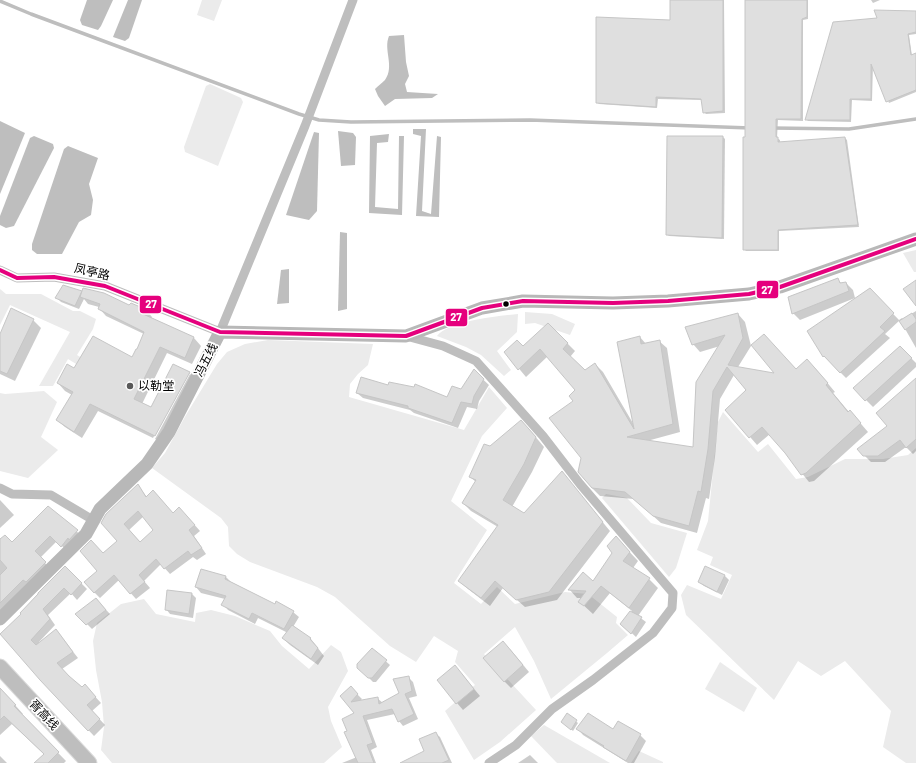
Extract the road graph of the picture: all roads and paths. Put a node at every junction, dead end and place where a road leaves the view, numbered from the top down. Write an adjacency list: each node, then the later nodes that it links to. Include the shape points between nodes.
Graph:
1 (353, 0): 4 (street, via 305,126)
2 (916, 239): 5 (street, 冯五线, via 780,287 749,294 613,303 524,302 482,308)
3 (0, 270): 4 (street, 凤亭路, via 17,278 54,277 105,286)
4 (220, 332): 5 (street, 冯五线); 7 (street, 冯五线, via 170,432 147,464 100,509)
5 (406, 336): 11 (street, via 443,346 476,361 543,436 580,484 673,593 672,608 653,633 552,709 516,745)
6 (0, 488): 7 (street, via 12,494 51,495)
7 (94, 520): 8 (street, 冯五线, via 86,534)
8 (0, 619)
9 (0, 667): 10 (main road, 胥高线)
10 (89, 763)
11 (489, 763)

